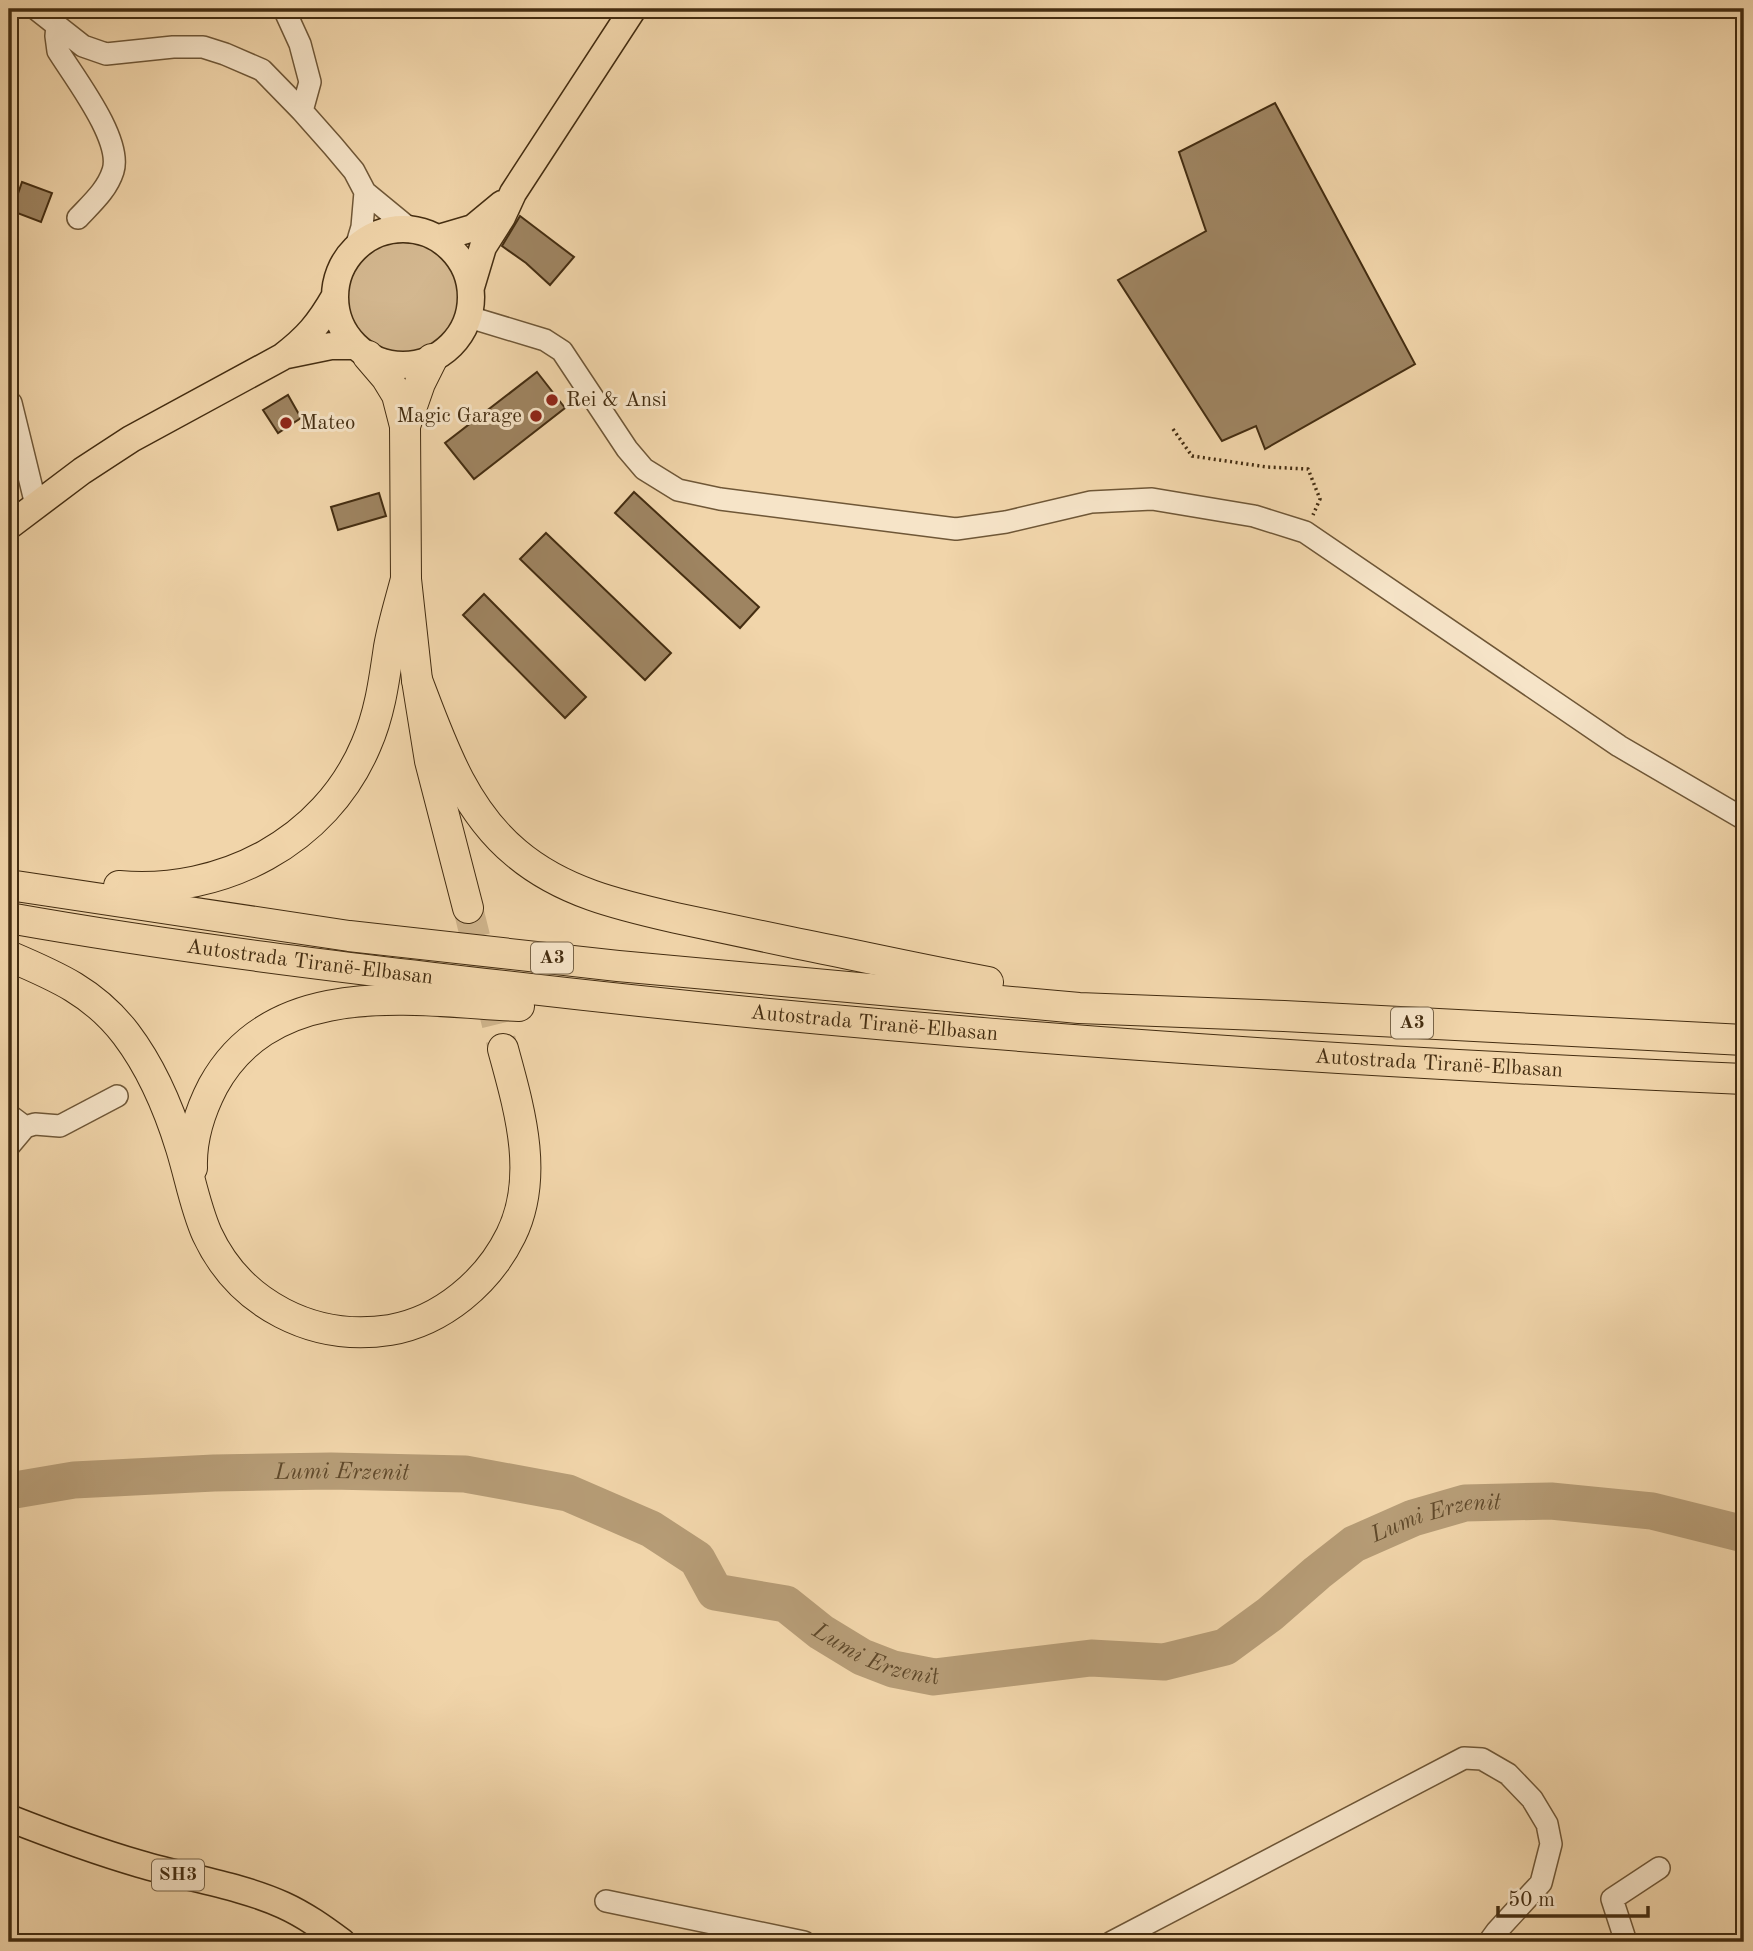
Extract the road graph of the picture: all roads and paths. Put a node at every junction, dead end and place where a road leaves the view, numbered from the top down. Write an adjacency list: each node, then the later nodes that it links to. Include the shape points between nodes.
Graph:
1 (36, 9): 4 (street)
2 (284, 9): 5 (street, via 310,82)
3 (633, 9): 7 (main road)
4 (57, 25): 5 (street, via 83,46 106,54 203,47 225,54 262,70); 8 (street, via 58,51 115,154 104,190)
5 (302, 111): 6 (street, via 354,171)
6 (365, 192): 9 (street); 11 (street)
7 (513, 193): 10 (main road, via 473,228); 12 (main road, via 483,247)
8 (78, 218)
9 (410, 229): 10 (main road); 11 (main road, via 380,232)
10 (439, 238): 12 (main road, via 461,258)
11 (356, 247): 13 (main road, via 341,270)
12 (471, 286): 14 (main road)
13 (335, 296): 15 (main road, via 340,324); 16 (main road, via 316,327)
14 (469, 317): 17 (main road, via 454,343); 23 (street, via 545,340 562,351 627,449 644,469 678,491 956,529 1006,523 1091,502 1152,499 1254,516)
15 (362, 351): 16 (main road, via 331,346); 17 (main road, via 392,365); 19 (highway, via 397,395)
16 (282, 357): 21 (main road, via 131,439)
17 (432, 359): 19 (highway)
18 (10, 403): 21 (street)
19 (405, 426): 24 (highway)
20 (1172, 429): 23 (path, via 1192,456 1308,469 1320,499)
21 (36, 505): 22 (main road)
22 (9, 526)
23 (1305, 532): 26 (street, via 1619,746)
24 (406, 579): 25 (highway); 27 (highway, A3, via 366,745 340,792 279,850 208,880 153,888 45,876)
25 (417, 680): 28 (highway, via 430,761); 32 (highway, via 450,764 471,802 514,852 572,889 611,903 948,975 1058,989)
26 (1744, 820)
27 (18, 887): 32 (highway, Autostrada Tiranë-Elbasan / A3, via 349,936)
28 (468, 908)
29 (9, 918): 31 (highway, Autostrada Tiranë-Elbasan / A3, via 348,968)
30 (9, 956): 39 (highway, via 59,977 83,993 105,1009 127,1036 172,1120)
31 (628, 1000): 35 (highway, Autostrada Tiranë-Elbasan / A3, via 1075,1039 1509,1069); 39 (highway, via 607,1013 357,1000 324,1005 285,1019 229,1061 206,1099 193,1147)
32 (1079, 1008): 33 (highway, Autostrada Tiranë-Elbasan / A3)
33 (1744, 1041)
34 (503, 1049): 39 (highway, via 523,1133 525,1179 520,1207 507,1242 485,1274 434,1314 374,1333 301,1323 281,1314 231,1273 208,1235)
35 (1744, 1079)
36 (117, 1096): 37 (street, via 60,1126)
37 (17, 1121): 38 (street)
38 (9, 1146)
39 (195, 1196)
40 (9, 1818): 43 (main road, SH3, via 84,1847 251,1893 313,1921)
41 (1659, 1868): 47 (street, via 1612,1899)
42 (606, 1901): 44 (street)
43 (342, 1942)
44 (804, 1942)
45 (1112, 1942): 46 (street, via 1465,1758 1482,1759 1508,1774 1532,1799 1547,1824 1551,1844 1541,1883)
46 (1489, 1942)
47 (1626, 1942)

